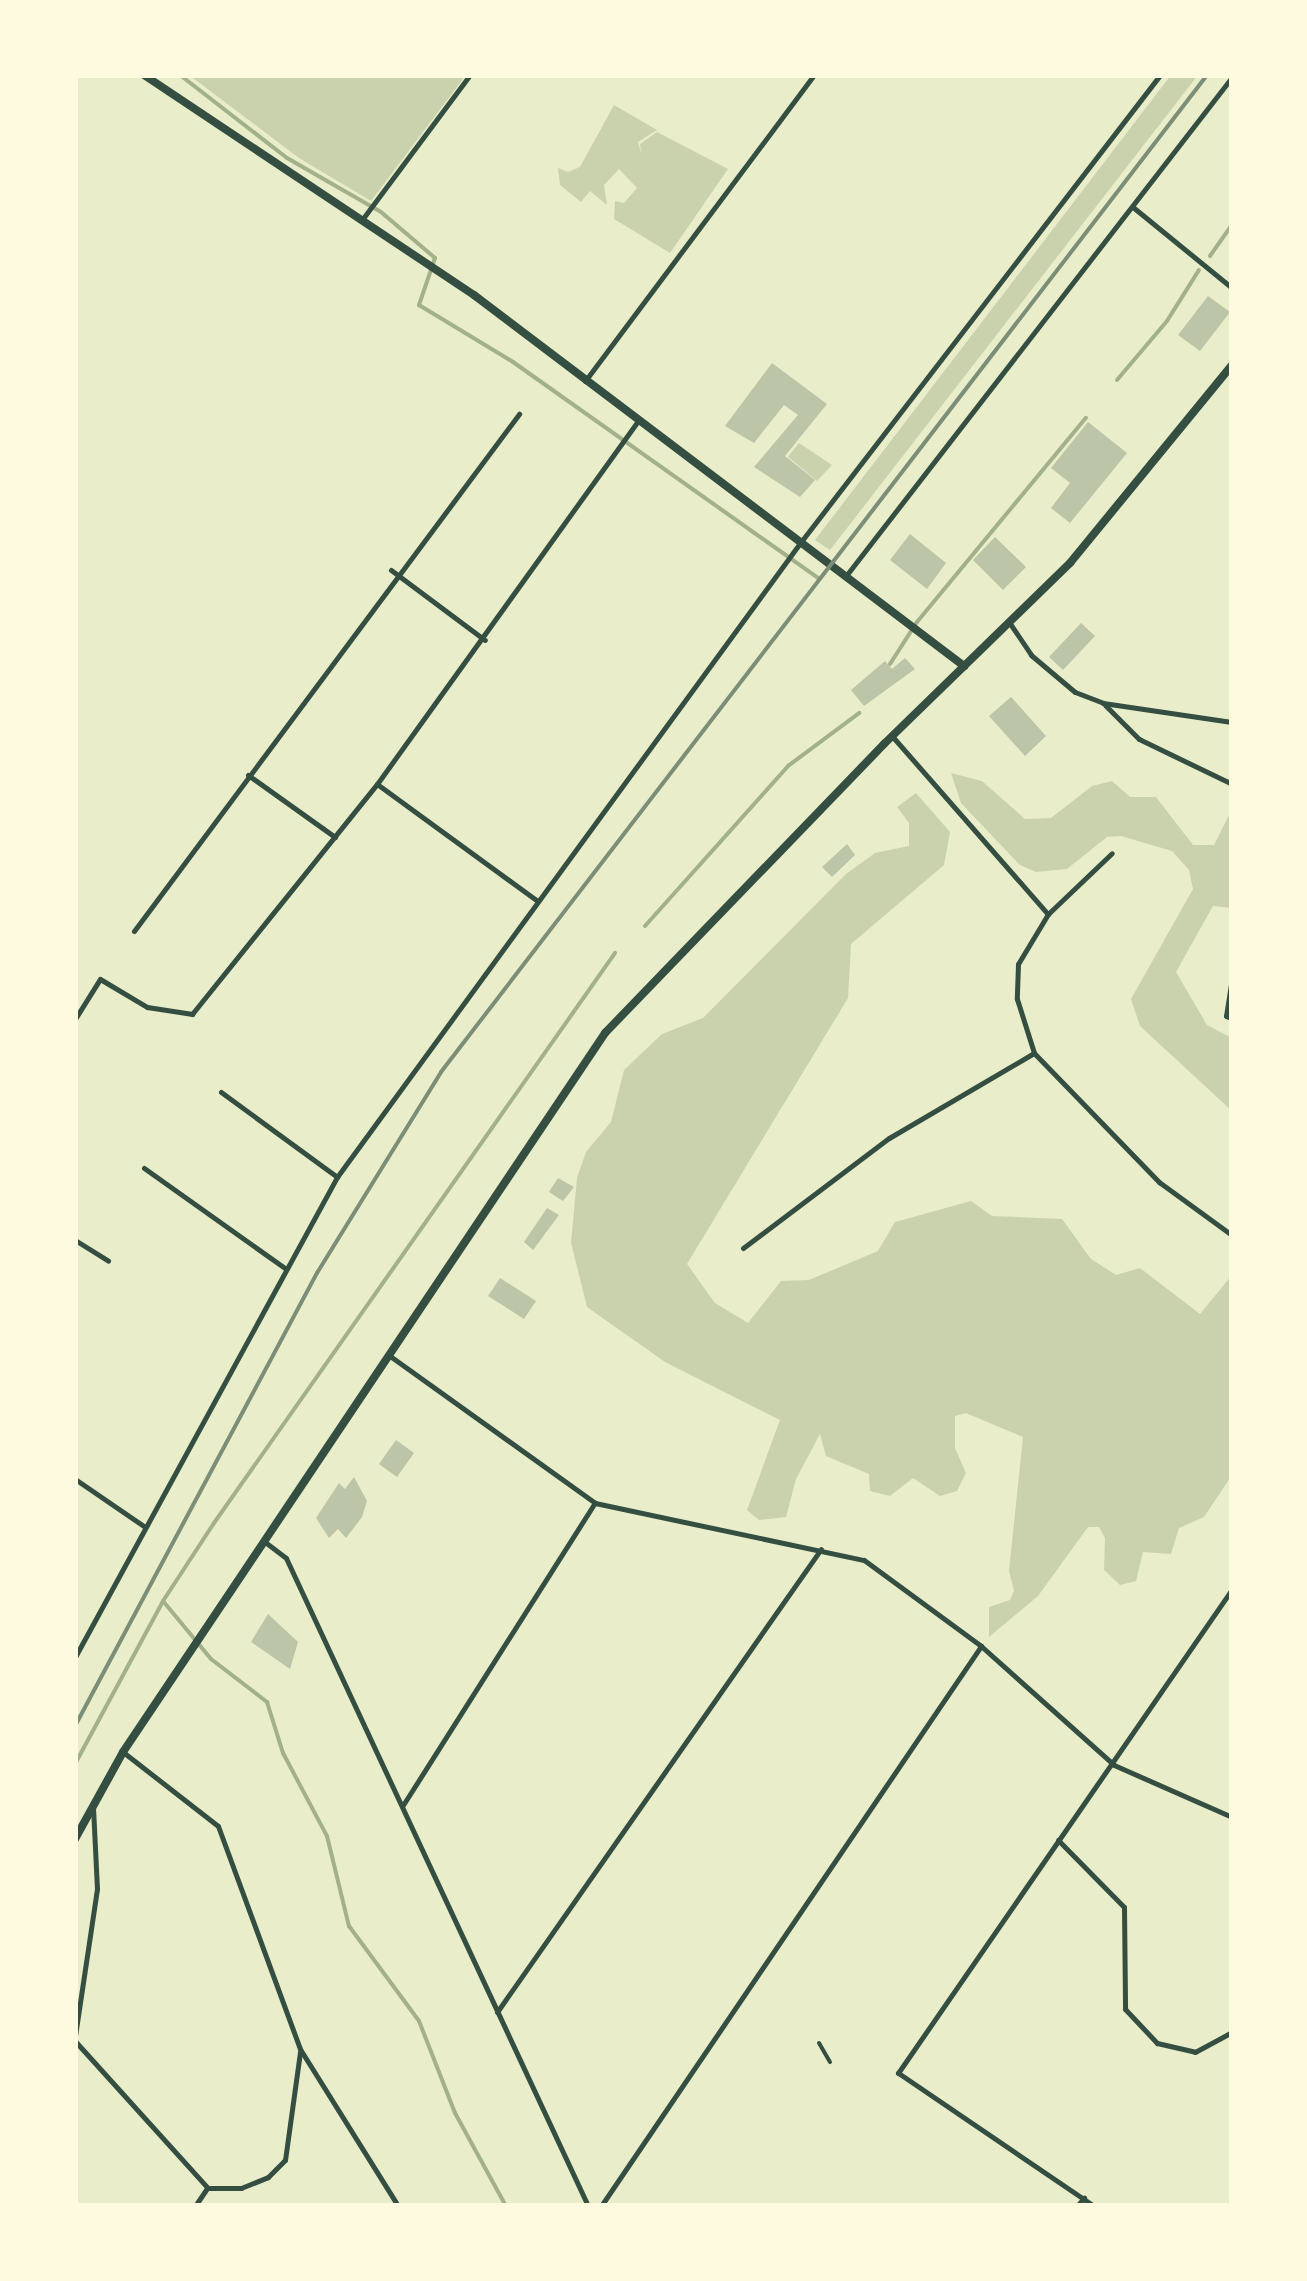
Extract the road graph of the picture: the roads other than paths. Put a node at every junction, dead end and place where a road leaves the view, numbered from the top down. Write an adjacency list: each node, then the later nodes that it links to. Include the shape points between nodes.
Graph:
1 (144, 75): 7 (main road)
2 (470, 75): 7 (street)
3 (814, 75): 10 (street)
4 (1160, 75): 13 (street)
5 (1232, 77): 6 (street)
6 (1134, 208): 8 (street); 15 (street)
7 (364, 217): 10 (main road)
8 (1232, 288)
9 (1232, 366): 16 (main road, via 1070,563)
10 (584, 382): 12 (main road)
11 (519, 414): 14 (street)
12 (636, 423): 13 (main road); 17 (street)
13 (800, 543): 15 (main road); 27 (street)
14 (393, 572): 17 (street); 22 (street)
15 (844, 578): 18 (main road)
16 (1009, 622): 18 (main road); 19 (street, via 1048,672)
17 (485, 640): 23 (street)
18 (964, 666): 21 (main road)
19 (1103, 703): 20 (street); 24 (street, via 1139,739)
20 (1232, 722)
21 (892, 736): 28 (street); 42 (main road, via 606,1033)
22 (248, 775): 25 (street); 29 (street)
23 (377, 784): 25 (street); 27 (street)
24 (1232, 784)
25 (335, 837): 32 (street, via 192,1014 147,1007 100,979)
26 (1112, 853): 28 (street)
27 (536, 900): 36 (street)
28 (1048, 914): 33 (street, via 1018,964 1016,999)
29 (134, 930)
30 (1232, 978): 31 (street, via 1226,1016)
31 (1232, 1018)
32 (75, 1019)
33 (1034, 1053): 37 (street, via 1159,1182); 39 (street, via 889,1138)
34 (221, 1092): 36 (street)
35 (144, 1168): 41 (street)
36 (336, 1177): 41 (street)
37 (1232, 1234)
38 (75, 1240): 40 (street)
39 (742, 1248)
40 (108, 1261)
41 (286, 1269): 45 (street)
42 (390, 1356): 44 (street); 46 (main road)
43 (75, 1479): 45 (street)
44 (594, 1503): 47 (street); 53 (street)
45 (145, 1528): 50 (street)
46 (265, 1542): 51 (main road); 53 (street, via 286,1558)
47 (821, 1549): 49 (street, via 864,1560 902,1582); 58 (street)
48 (1232, 1589): 52 (street)
49 (980, 1646): 52 (street); 69 (street)
50 (75, 1658)
51 (124, 1752): 54 (main road); 62 (street, via 218,1826)
52 (1114, 1764): 55 (street); 57 (street)
53 (403, 1805): 58 (street)
54 (94, 1808): 56 (main road); 60 (street, via 97,1889)
55 (1232, 1817)
56 (75, 1838)
57 (1058, 1840): 59 (street, via 1124,1907 1126,2010 1157,2043 1195,2052); 65 (street, via 898,2073)
58 (496, 2012): 68 (street)
59 (1232, 2032)
60 (75, 2038): 64 (street)
61 (819, 2043): 63 (street)
62 (300, 2049): 64 (street, via 285,2160 268,2177 241,2188); 67 (street)
63 (830, 2062)
64 (207, 2188): 66 (street)
65 (1084, 2198): 70 (street); 71 (street)
66 (196, 2206)
67 (398, 2206)
68 (588, 2206)
69 (601, 2206)
70 (1076, 2206)
71 (1094, 2206)

